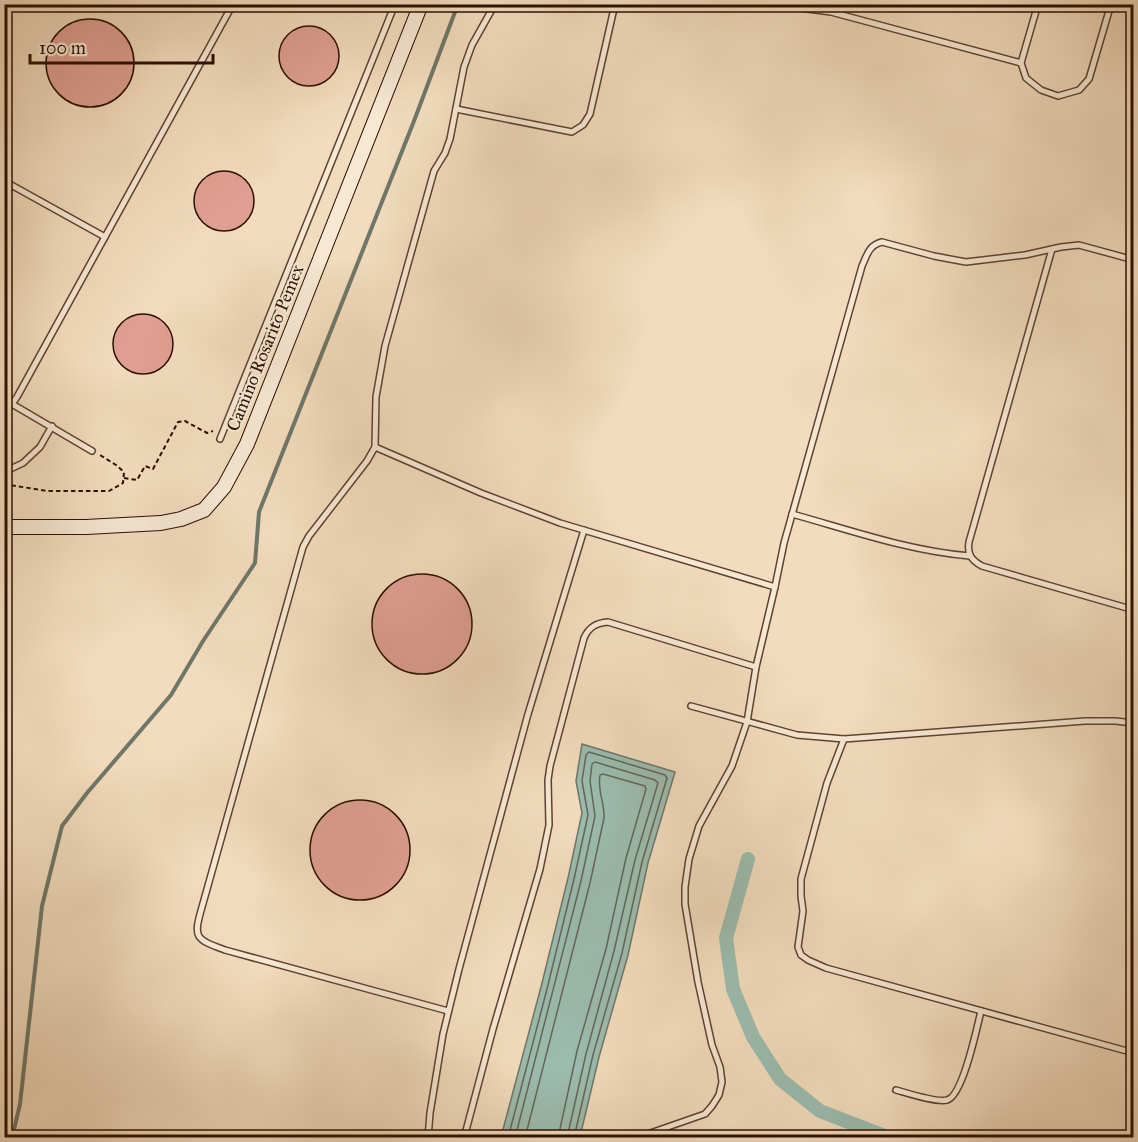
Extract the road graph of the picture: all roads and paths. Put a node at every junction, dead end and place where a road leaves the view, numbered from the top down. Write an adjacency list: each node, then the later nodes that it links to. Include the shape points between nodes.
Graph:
1 (233, 4): 12 (lane)
2 (395, 4): 18 (lane)
3 (421, 4): 26 (street, Camino Rosarito Pemex, via 247,444 224,487 204,510 161,523)
4 (495, 4): 10 (lane, via 472,45)
5 (615, 4): 10 (lane, via 590,114 583,125 572,132)
6 (770, 4): 9 (lane, via 831,12)
7 (1038, 4): 9 (lane)
8 (1111, 4): 9 (lane, via 1089,80 1080,90 1058,96 1041,90 1026,78)
9 (1021, 63)
10 (456, 109): 20 (lane, via 446,153 434,171 385,346 376,397)
11 (4, 181): 12 (lane)
12 (105, 237): 16 (lane)
13 (1052, 249): 14 (lane, via 1079,245); 25 (lane, via 966,262 882,242 870,248); 28 (lane, via 969,542)
14 (1134, 260)
15 (4, 400): 16 (lane)
16 (12, 404): 17 (lane)
17 (52, 426): 21 (lane); 22 (lane, via 40,447 23,463)
18 (224, 429): 19 (lane); 23 (path, via 207,433 185,421 178,422 153,469 145,466 137,480)
19 (220, 439)
20 (375, 447): 27 (lane, via 481,494); 36 (lane, via 303,546 196,933 204,942 225,950)
21 (92, 451): 23 (path, via 116,465 124,472)
22 (4, 472)
23 (124, 478): 24 (path, via 123,483 109,491 47,491)
24 (4, 484)
25 (792, 514): 28 (lane, via 903,545); 29 (lane)
26 (4, 527)
27 (584, 530): 29 (lane); 36 (lane, via 528,714)
28 (970, 556): 30 (lane, via 982,566)
29 (775, 587): 31 (lane)
30 (1134, 610)
31 (756, 667): 33 (lane); 41 (lane, via 608,622 587,631 550,766 549,825 540,869)
32 (691, 706): 33 (lane)
33 (747, 722): 35 (lane, via 797,735); 42 (lane, via 732,766 699,826 685,887 684,904 698,982 720,1067 719,1095 705,1114)
34 (1134, 723): 35 (lane, via 1085,722)
35 (844, 739): 37 (lane, via 827,783 801,879 801,955 826,968)
36 (448, 1011): 40 (lane)
37 (981, 1011): 38 (lane); 39 (lane, via 961,1083 952,1098 939,1101)
38 (1134, 1053)
39 (896, 1090)
40 (428, 1137)
41 (464, 1137)
42 (636, 1137)

